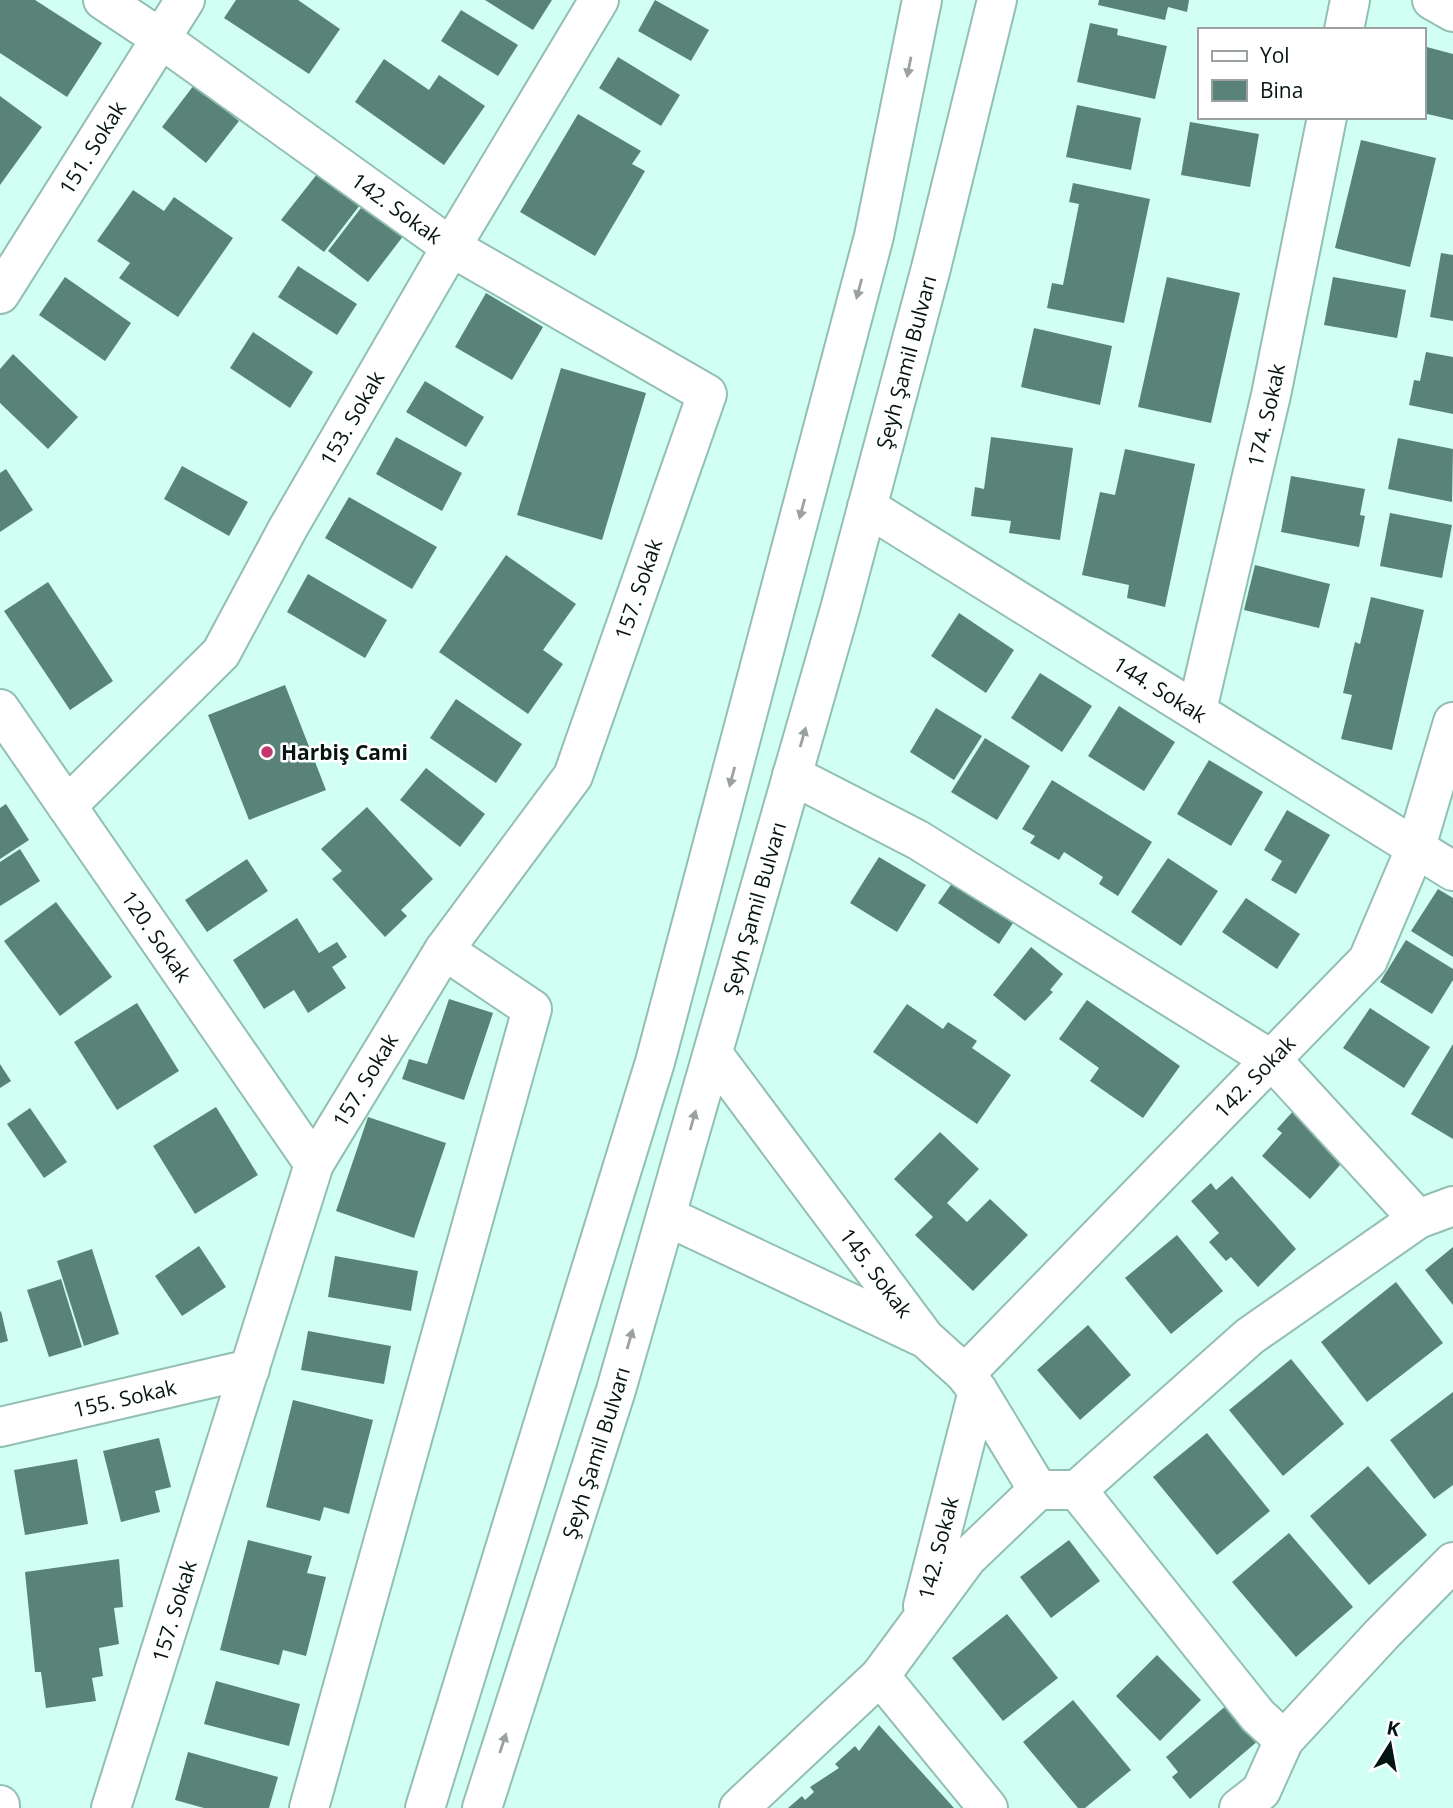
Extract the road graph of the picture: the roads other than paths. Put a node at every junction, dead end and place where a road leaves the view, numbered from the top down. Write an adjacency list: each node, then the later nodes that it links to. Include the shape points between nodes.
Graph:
1 (103, 0): 10 (street, 142. Sokak)
2 (185, 0): 10 (street, 151. Sokak)
3 (599, 0): 12 (street, 153. Sokak)
4 (922, 0): 42 (street, one-way to 42, via 874,236 655,1062)
5 (997, 0): 15 (street, Şeyh Şamil Bulvarı)
6 (1350, 0): 9 (street)
7 (1432, 0): 8 (street)
8 (1453, 12)
9 (1345, 28)
10 (160, 37): 12 (street, 142. Sokak); 13 (street, 151. Sokak)
11 (1327, 119): 17 (street, 174. Sokak, via 1271,395)
12 (451, 247): 14 (street, 142. Sokak); 20 (street, 153. Sokak, via 221,653)
13 (0, 294)
14 (707, 394): 23 (street, 157. Sokak, via 573,776)
15 (867, 507): 17 (street, 144. Sokak); 19 (street, Şeyh Şamil Bulvarı, one-way to 15)
16 (0, 709): 20 (street, 120. Sokak)
17 (1197, 710): 21 (street, 144. Sokak)
18 (1453, 722): 21 (street, 142. Sokak)
19 (792, 775): 24 (street, Şeyh Şamil Bulvarı); 25 (street, via 918,840)
20 (67, 806): 26 (street, 120. Sokak)
21 (1416, 847): 22 (street, 144. Sokak); 25 (street, 142. Sokak, via 1368,960)
22 (1453, 871)
23 (444, 950): 26 (street, 157. Sokak); 41 (street, via 532,1009)
24 (713, 1054): 28 (street, Şeyh Şamil Bulvarı, one-way to 24); 29 (street, 145. Sokak)
25 (1272, 1060): 27 (street); 31 (street, 142. Sokak)
26 (314, 1164): 30 (street, 157. Sokak)
27 (1436, 1213): 34 (street, via 1250,1336)
28 (666, 1216): 29 (street); 43 (street, Şeyh Şamil Bulvarı, one-way to 28)
29 (925, 1338): 31 (street, 145. Sokak)
30 (250, 1369): 32 (street, 155. Sokak); 40 (street, 157. Sokak)
31 (972, 1383): 33 (street, 145. Sokak); 36 (street, 142. Sokak)
32 (0, 1427)
33 (1038, 1490): 34 (street); 36 (street, via 967,1558)
34 (1077, 1490): 38 (street, via 1258,1716)
35 (1453, 1562): 38 (street)
36 (918, 1625): 37 (street)
37 (880, 1676): 44 (street); 45 (street)
38 (1284, 1740): 39 (street)
39 (1259, 1802)
40 (111, 1808)
41 (309, 1808)
42 (425, 1808)
43 (482, 1808)
44 (739, 1808)
45 (988, 1808)

